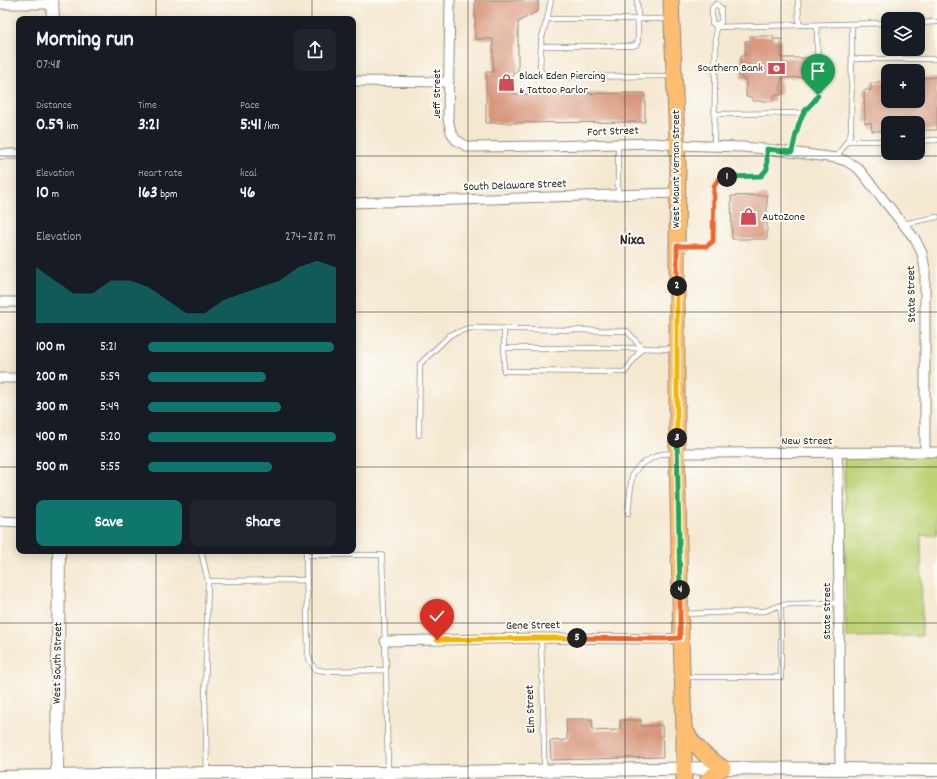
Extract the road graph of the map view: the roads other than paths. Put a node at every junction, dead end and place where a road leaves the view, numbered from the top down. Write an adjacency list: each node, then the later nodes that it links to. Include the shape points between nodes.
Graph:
1 (450, 0): 25 (street, Jeff Street)
2 (552, 0): 10 (lane)
3 (637, 0): 11 (lane)
4 (671, 0): 12 (main road, West Mount Vernon Street)
5 (798, 0): 17 (lane)
6 (52, 2): 8 (street); 9 (street)
7 (716, 2): 19 (lane, via 712,8 712,23); 19 (lane, via 721,8 721,22)
8 (6, 3)
9 (53, 16)
10 (547, 19): 11 (lane); 20 (lane)
11 (638, 19): 12 (lane); 20 (lane, via 636,45)
12 (672, 19): 23 (main road, West Mount Vernon Street)
13 (937, 22): 15 (lane)
14 (881, 23): 16 (lane)
15 (925, 23)
16 (852, 24): 18 (lane); 21 (lane)
17 (798, 25): 18 (lane); 19 (lane)
18 (817, 25): 26 (lane, via 818,95)
19 (716, 26): 27 (lane)
20 (541, 46): 23 (lane, via 540,70 546,77)
21 (852, 59): 22 (lane); 28 (lane, via 851,131)
22 (937, 59)
23 (675, 76): 33 (main road, West Mount Vernon Street)
24 (356, 81): 25 (street)
25 (449, 82): 34 (street, Jeff Street, via 448,119 456,140 468,147)
26 (804, 113): 27 (lane); 37 (lane)
27 (714, 114): 35 (lane)
28 (847, 140): 30 (lane); 40 (lane)
29 (937, 140): 31 (lane)
30 (881, 141)
31 (925, 141)
32 (618, 144): 33 (street, Fort Street); 34 (street, Fort Street); 43 (lane)
33 (677, 145): 35 (street, Fort Street); 42 (main road, West Mount Vernon Street)
34 (549, 146)
35 (714, 146): 36 (street, Fort Street)
36 (767, 149): 37 (street, Fort Street); 47 (lane, via 767,169 761,176 720,177 714,186 713,241 707,246)
37 (792, 152): 40 (street, Fort Street)
38 (0, 154): 39 (street)
39 (16, 154)
40 (836, 158): 41 (street, Fort Street)
41 (849, 162): 46 (street, State Street, via 858,168)
42 (677, 193): 43 (street, South Delaware Street); 47 (main road, West Mount Vernon Street)
43 (618, 195): 44 (street, South Delaware Street)
44 (356, 203)
45 (937, 216): 46 (lane)
46 (903, 224): 58 (street, State Street, via 919,246 925,269)
47 (677, 246): 53 (main road, West Mount Vernon Street)
48 (0, 302): 49 (street)
49 (16, 302)
50 (504, 329): 51 (lane); 52 (lane, via 627,331); 56 (lane, via 469,328 450,335 420,364)
51 (504, 348): 52 (lane); 52 (lane, via 504,371 625,372)
52 (642, 348): 53 (lane)
53 (678, 350): 60 (main road, West Mount Vernon Street)
54 (0, 378): 55 (street)
55 (16, 378)
56 (419, 436)
57 (837, 452): 58 (street, New Street); 60 (street, New Street); 70 (street, State Street)
58 (925, 452): 59 (street, New Street)
59 (937, 452)
60 (677, 453): 61 (lane, via 661,454 640,465 632,475); 72 (main road, West Mount Vernon Street)
61 (628, 513)
62 (0, 521): 63 (street)
63 (16, 522)
64 (59, 554): 88 (street, West South Street)
65 (202, 554): 69 (lane)
66 (306, 554): 68 (lane)
67 (344, 554): 75 (lane, via 382,555)
68 (307, 580): 69 (lane); 76 (lane, via 308,654 315,669)
69 (208, 582): 82 (lane)
70 (839, 603): 71 (lane); 80 (street, State Street)
71 (781, 605): 72 (lane, via 765,611); 77 (lane, via 781,677)
72 (680, 614): 74 (main road, West Mount Vernon Street)
73 (541, 638): 74 (street, Gene Street); 75 (street, Gene Street); 85 (lane, Elm Street, via 544,745)
74 (680, 638): 77 (main road, West Mount Vernon Street)
75 (385, 641): 76 (lane)
76 (386, 670): 83 (lane)
77 (682, 676): 78 (main road, West Mount Vernon Street)
78 (684, 728): 79 (main road, via 705,755); 84 (main road, West Mount Vernon Street)
79 (723, 768): 80 (street); 84 (street); 89 (main road)
80 (840, 770): 81 (street)
81 (937, 770)
82 (207, 773): 86 (street); 88 (street)
83 (388, 773): 85 (street); 86 (street)
84 (684, 774): 85 (street)
85 (542, 775)
86 (269, 776)
87 (0, 777): 88 (street)
88 (57, 777)
89 (708, 779)

